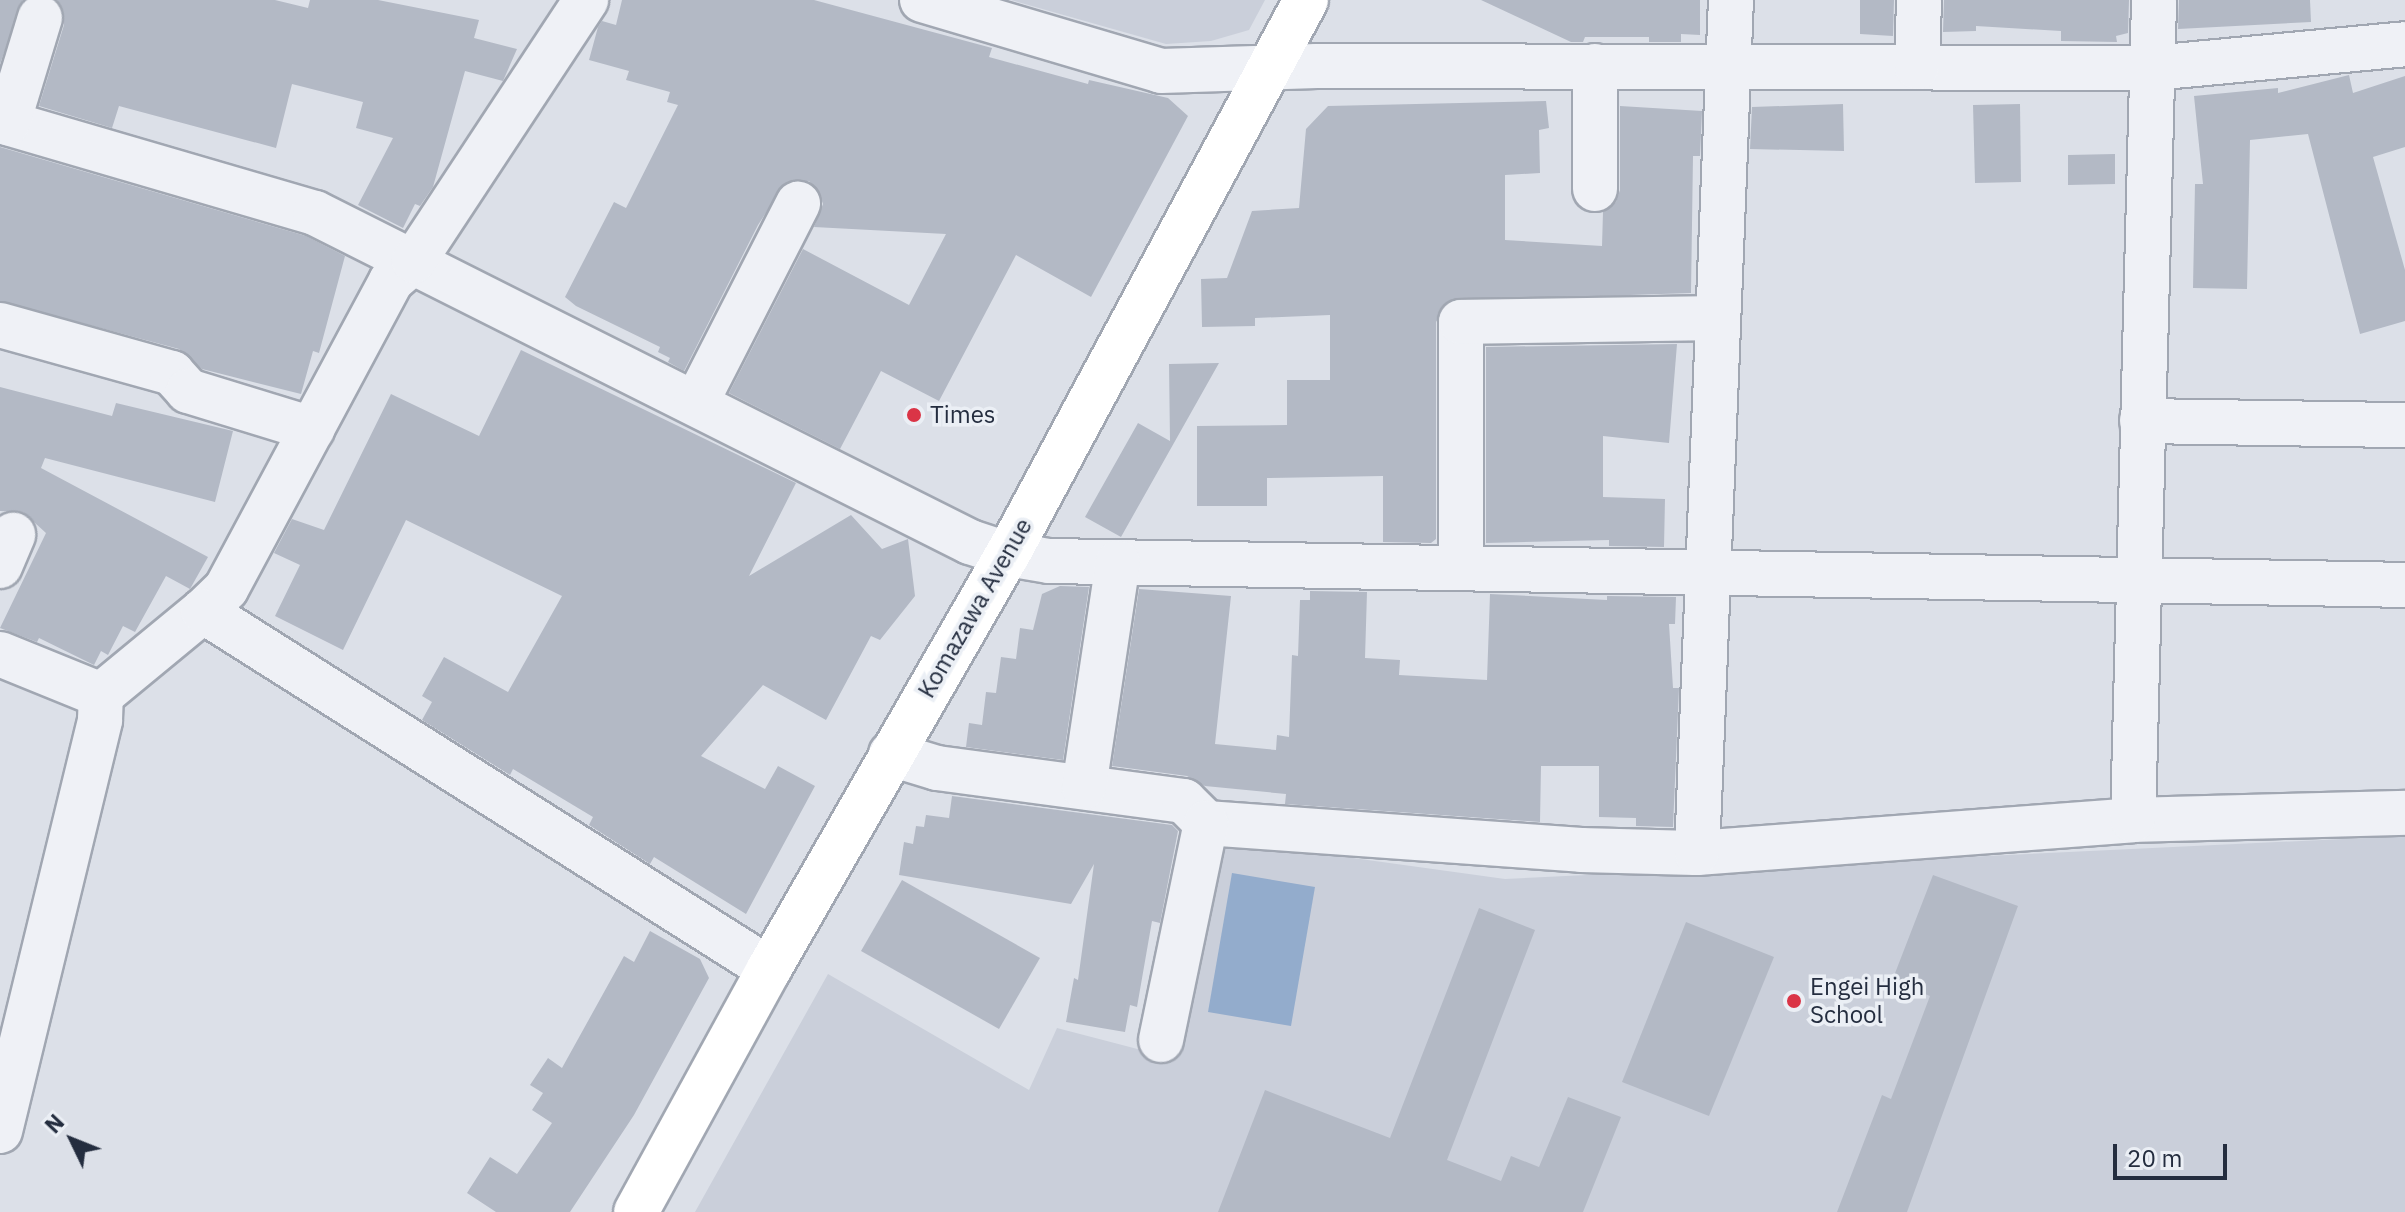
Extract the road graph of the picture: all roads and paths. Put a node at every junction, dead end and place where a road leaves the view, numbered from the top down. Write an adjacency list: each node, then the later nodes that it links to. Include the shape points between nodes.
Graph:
1 (586, 0): 18 (street)
2 (922, 0): 7 (street)
3 (1306, 0): 13 (main road, Komazawa Avenue)
4 (1731, 0): 10 (street)
5 (1919, 0): 12 (street)
6 (2154, 0): 14 (street)
7 (979, 8): 13 (street, via 1161,71)
8 (40, 18): 15 (street)
9 (2405, 44): 14 (street)
10 (1730, 65): 11 (street); 12 (street); 19 (street)
11 (1595, 66): 13 (street); 16 (street)
12 (1917, 67): 14 (street)
13 (1269, 68): 25 (main road, Komazawa Avenue)
14 (2153, 68): 22 (street)
15 (4, 122): 18 (street, via 315,213)
16 (1595, 189)
17 (798, 204): 21 (street)
18 (414, 261): 21 (street); 24 (street, via 391,281)
19 (1714, 318): 27 (street, via 1461,322); 28 (street)
20 (0, 325): 24 (street, via 172,373 188,391)
21 (696, 403): 25 (street, via 970,542)
22 (2142, 421): 23 (street); 29 (street)
23 (2405, 425)
24 (312, 429): 31 (street, via 226,589)
25 (1008, 554): 26 (street); 34 (main road, Komazawa Avenue)
26 (1118, 563): 27 (street); 35 (street)
27 (1461, 568): 28 (street)
28 (1706, 570): 29 (street); 39 (street)
29 (2139, 579): 30 (street); 37 (street)
30 (2405, 585)
31 (203, 611): 33 (street); 40 (street)
32 (0, 654): 33 (street)
33 (101, 695): 42 (street, via 100,720)
34 (891, 754): 35 (street, via 937,768); 40 (main road, Komazawa Avenue)
35 (1084, 787): 38 (street, via 1184,801)
36 (2405, 813): 37 (street)
37 (2133, 820): 39 (street)
38 (1206, 823): 39 (street, via 1581,850); 41 (street)
39 (1697, 853)
40 (769, 969): 43 (main road, Komazawa Avenue)
41 (1161, 1040)
42 (0, 1131)
43 (636, 1212)

